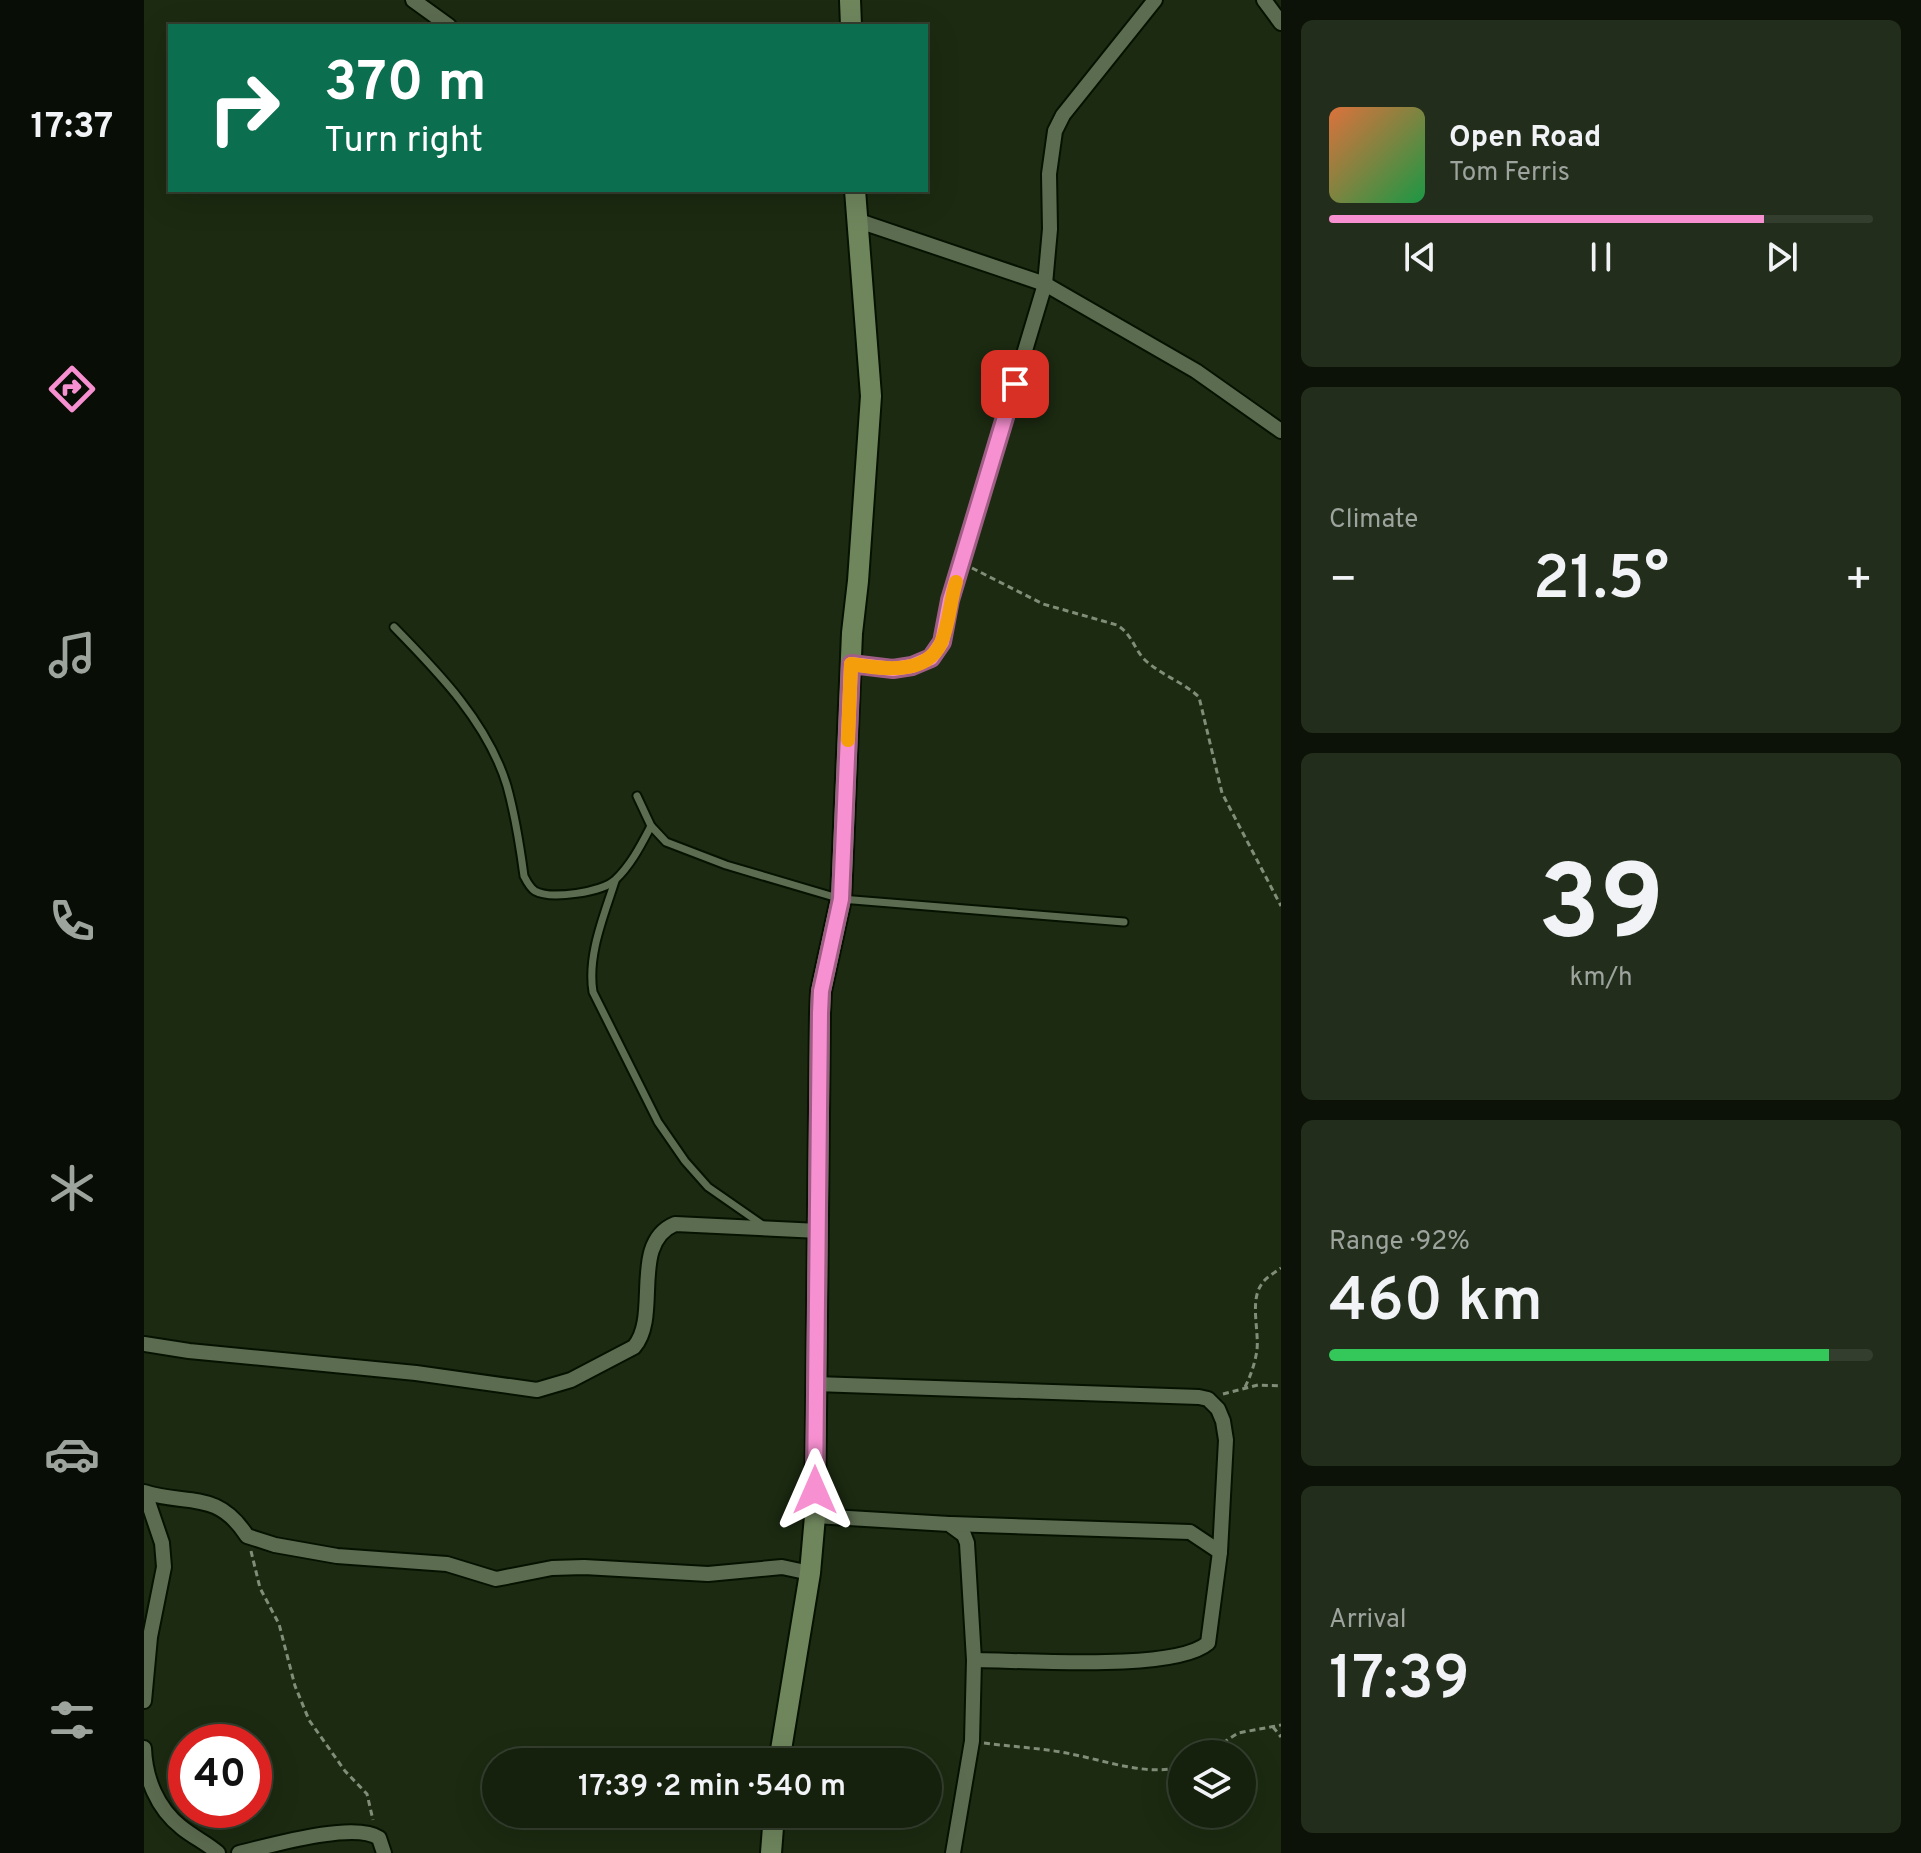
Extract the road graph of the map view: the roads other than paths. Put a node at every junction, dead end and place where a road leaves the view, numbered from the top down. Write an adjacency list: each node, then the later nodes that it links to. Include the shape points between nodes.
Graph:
1 (413, 0): 6 (street)
2 (850, 0): 7 (street)
3 (1155, 0): 10 (street, via 1055,131)
4 (1264, 0): 5 (street)
5 (1281, 23)
6 (446, 24)
7 (851, 24)
8 (855, 192): 9 (street)
9 (856, 220): 10 (street); 13 (street, via 871,396)
10 (1045, 284): 11 (street, via 1184,364); 13 (street, via 942,642 931,658 912,666)
11 (1281, 431)
12 (394, 627): 16 (lane, via 481,729 506,784 524,876 532,889 542,894 594,891)
13 (851, 664): 17 (street)
14 (637, 796): 15 (lane)
15 (651, 826): 16 (lane); 17 (lane, via 666,842 686,851)
16 (615, 881): 19 (lane, via 596,944 593,992 658,1122 685,1161 708,1187)
17 (841, 899): 18 (lane); 20 (street, via 821,1002)
18 (1124, 922)
19 (766, 1227): 20 (street); 21 (street, via 664,1228 654,1242 640,1341 571,1380 537,1390)
20 (819, 1231): 22 (street)
21 (144, 1344)
22 (815, 1384): 24 (street); 26 (street, via 1208,1399 1218,1409 1226,1440)
23 (144, 1493): 27 (street, via 189,1498 223,1509 247,1536 275,1545 337,1556 447,1564 496,1579 584,1567 708,1574 782,1567); 28 (street, via 162,1543 164,1567)
24 (815, 1516): 25 (street); 27 (street)
25 (949, 1524): 26 (street, via 1190,1532); 29 (street, via 967,1543)
26 (1220, 1552): 29 (street, via 1210,1636 1202,1648 1118,1661)
27 (810, 1573): 32 (street)
28 (147, 1638): 30 (street)
29 (974, 1660): 40 (street, via 972,1741)
30 (144, 1701)
31 (144, 1748): 35 (street, via 150,1786 160,1803 179,1826)
32 (781, 1748)
33 (773, 1828): 39 (street)
34 (305, 1838): 36 (street); 37 (street); 38 (street, via 375,1834)
35 (218, 1853)
36 (239, 1853)
37 (290, 1853)
38 (384, 1853)
39 (771, 1853)
40 (953, 1853)

